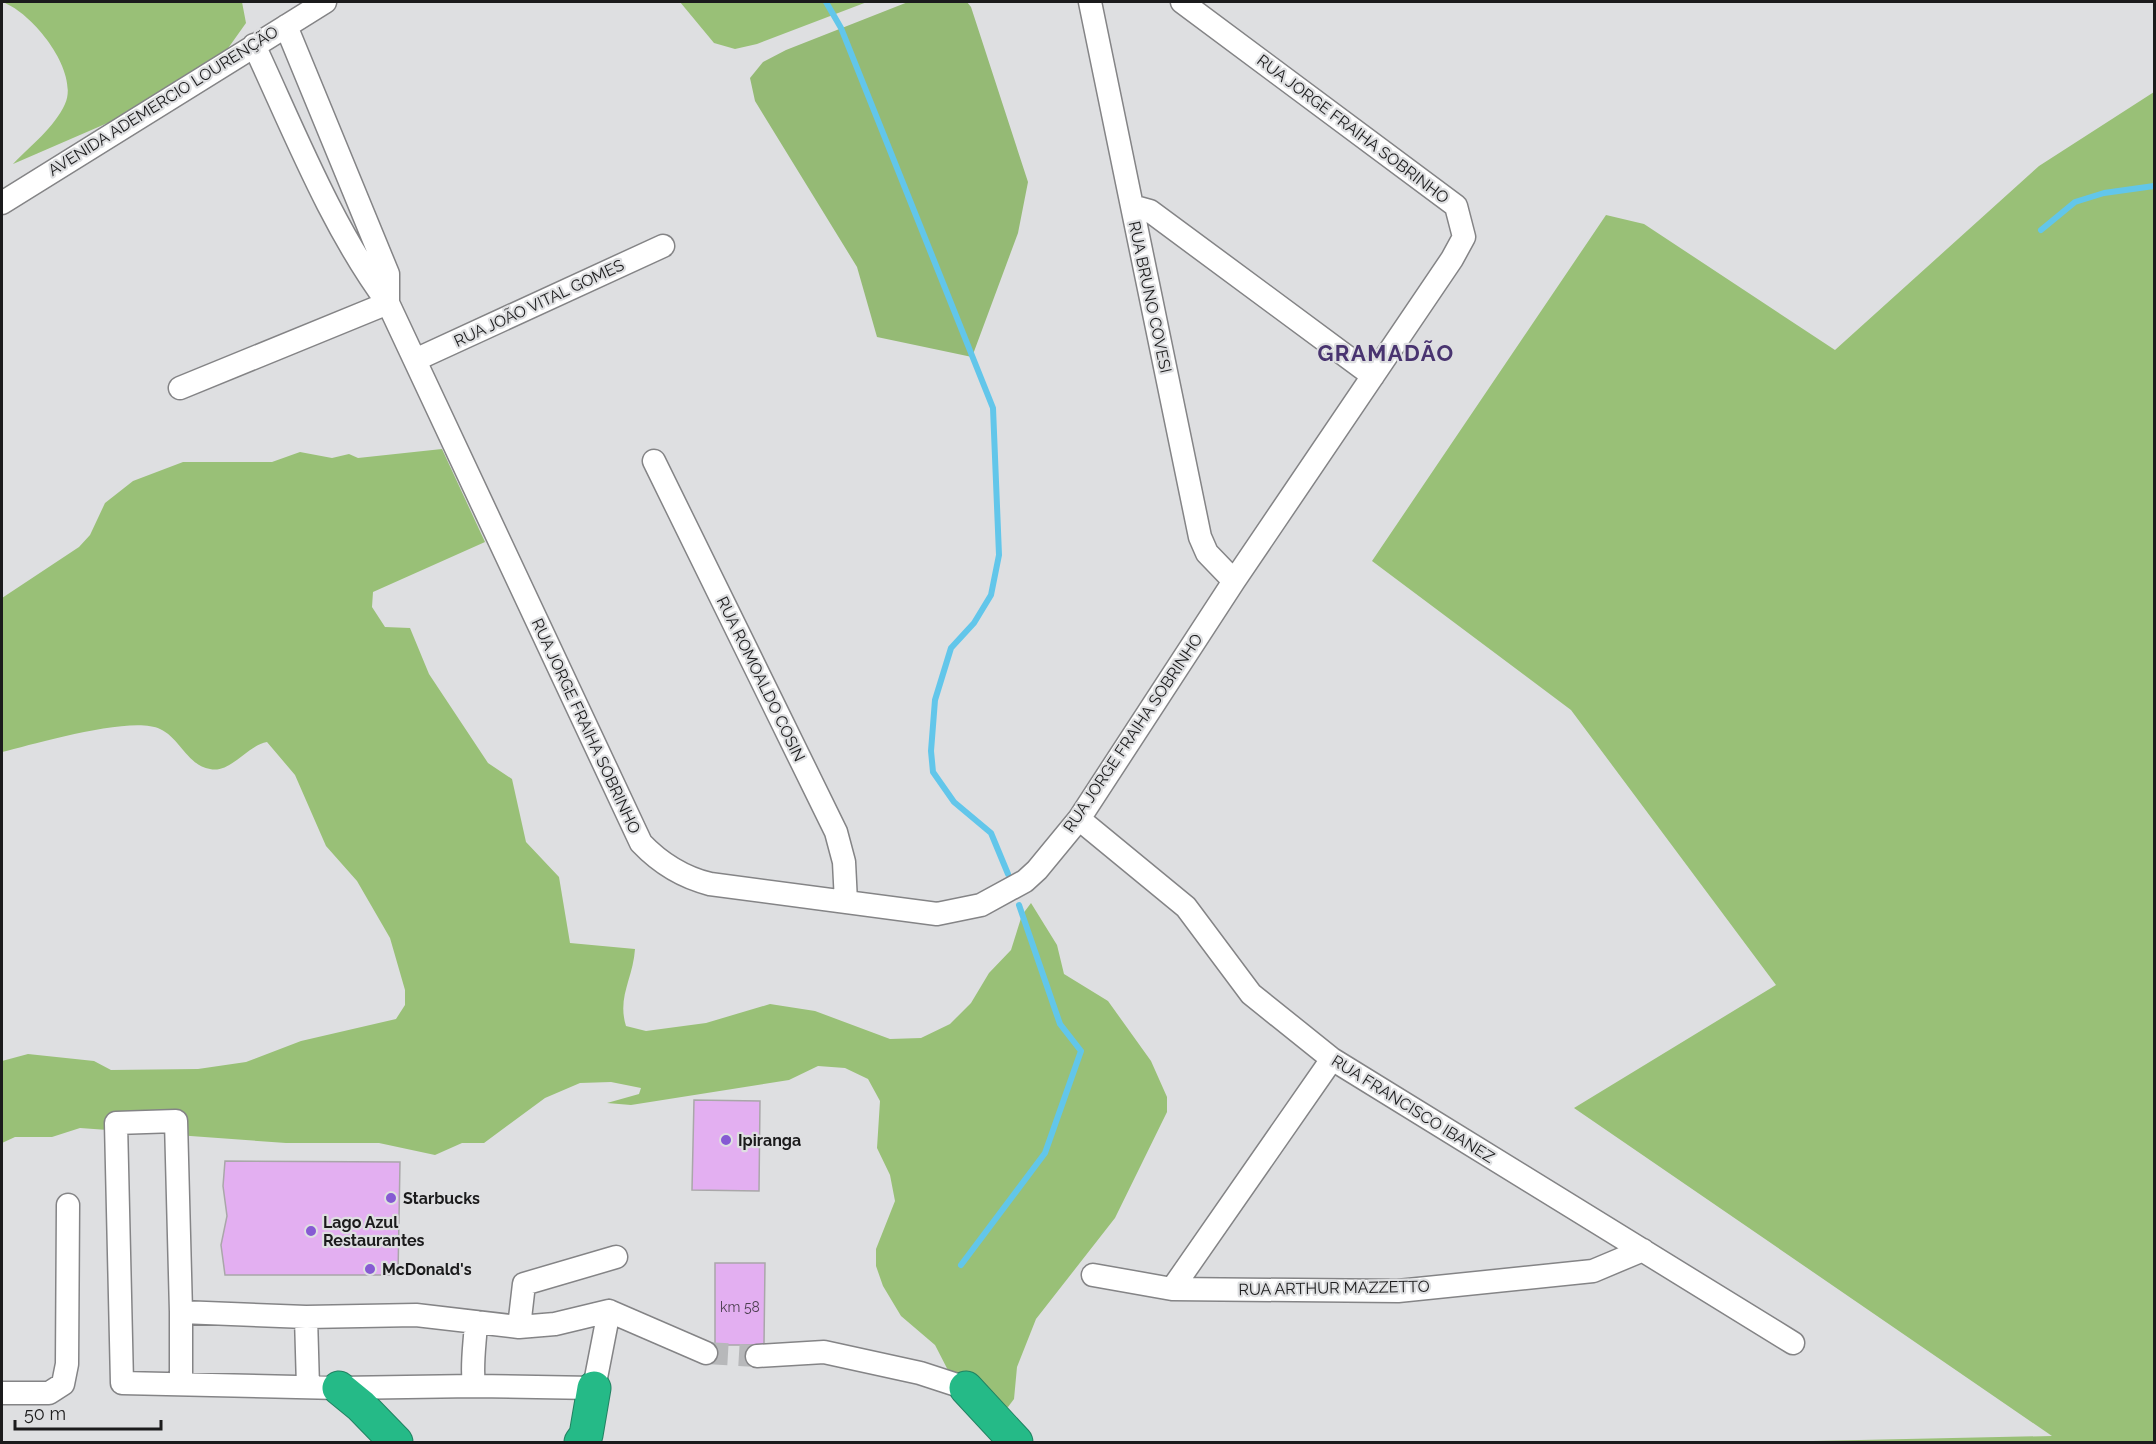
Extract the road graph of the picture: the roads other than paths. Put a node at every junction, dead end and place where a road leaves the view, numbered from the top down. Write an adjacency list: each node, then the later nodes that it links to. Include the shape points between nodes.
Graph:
1 (325, 2): 4 (street, AVENIDA ADEMERCIO LOURENÇÃO)
2 (1090, 2): 7 (street, RUA BRUNO COVESI)
3 (1182, 2): 11 (street, RUA JORGE FRAIHA SOBRINHO, via 1456,206 1464,237)
4 (286, 26): 5 (street, AVENIDA ADEMERCIO LOURENÇÃO); 9 (street, via 388,274)
5 (254, 45): 6 (street, AVENIDA ADEMERCIO LOURENÇÃO); 9 (street, via 320,186)
6 (2, 203)
7 (1132, 206): 11 (street, via 1150,211); 14 (street, RUA BRUNO COVESI, via 1200,537 1207,553)
8 (663, 246): 10 (street, RUA JOÃO VITAL GOMES)
9 (388, 303): 10 (street, RUA JORGE FRAIHA SOBRINHO); 12 (street)
10 (415, 360): 16 (street, RUA JORGE FRAIHA SOBRINHO, via 641,843 660,862 692,879)
11 (1373, 376): 14 (street, RUA JORGE FRAIHA SOBRINHO)
12 (180, 388)
13 (654, 461): 16 (street, RUA ROMOALDO COSIN, via 836,832 844,862)
14 (1234, 581): 15 (street, RUA JORGE FRAIHA SOBRINHO)
15 (1079, 819): 16 (street, RUA JORGE FRAIHA SOBRINHO, via 1031,876 981,905 937,914); 17 (street, RUA FRANCISCO IBANEZ, via 1186,906 1251,993)
16 (846, 902)
17 (1332, 1059): 19 (street, RUA FRANCISCO IBANEZ); 22 (street)
18 (68, 1204): 36 (street, via 67,1364 63,1384 49,1393)
19 (1643, 1250): 22 (street, RUA ARTHUR MAZZETTO, via 1593,1271 1398,1291); 28 (street, RUA FRANCISCO IBANEZ)
20 (616, 1257): 27 (street, via 524,1284)
21 (1093, 1275): 22 (street, RUA ARTHUR MAZZETTO)
22 (1172, 1289)
23 (609, 1311): 27 (street, via 555,1324); 29 (street); 34 (street)
24 (181, 1312): 25 (street); 31 (street); 31 (street, via 176,1122 116,1123 122,1383)
25 (306, 1317): 26 (street, via 416,1315); 33 (street)
26 (476, 1322): 27 (street); 32 (street, via 471,1369)
27 (519, 1326)
28 (1793, 1343)
29 (706, 1353)
30 (757, 1356): 35 (street, via 824,1352 920,1373)
31 (181, 1384): 33 (street)
32 (474, 1386): 33 (street); 34 (street)
33 (323, 1388): 37 (highway, via 362,1406)
34 (594, 1388): 38 (highway, via 586,1436)
35 (966, 1388): 39 (highway)
36 (2, 1393)
37 (396, 1443)
38 (581, 1443)
39 (1016, 1443)

